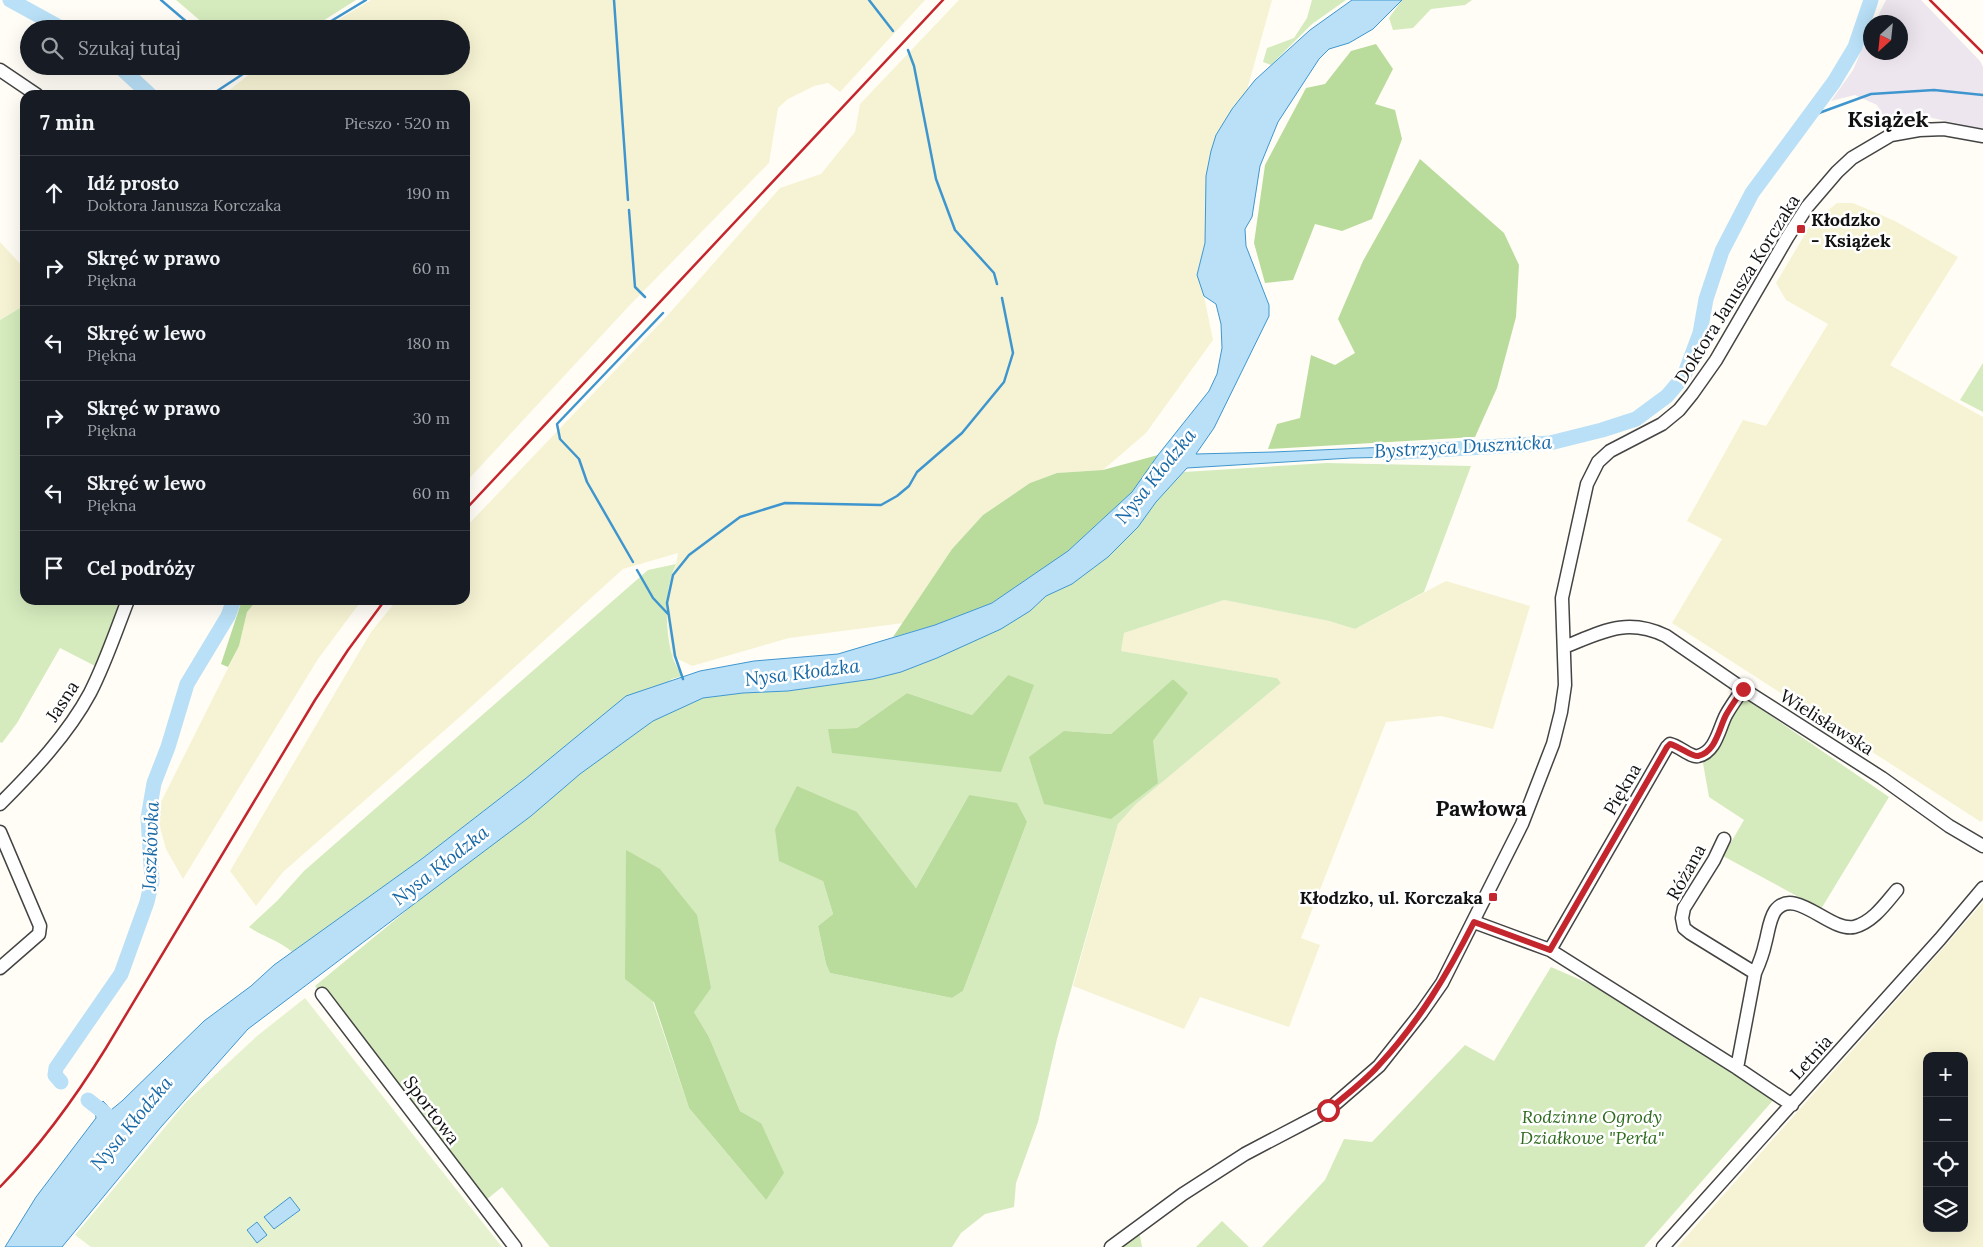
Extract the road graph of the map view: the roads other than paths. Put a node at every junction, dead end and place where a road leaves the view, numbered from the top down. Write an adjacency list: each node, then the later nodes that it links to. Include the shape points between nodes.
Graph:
1 (0, 70): 2 (street)
2 (30, 90)
3 (1983, 136): 5 (street, Doktora Janusza Korczaka, via 1944,129 1890,136 1846,163 1807,206 1716,360 1692,394 1662,424 1610,450 1592,472 1579,514 1562,598)
4 (126, 605): 7 (street, Jasna, via 89,693 67,728)
5 (1564, 646): 6 (street, Wielisławska, via 1619,627 1637,626 1666,636); 13 (street, Doktora Janusza Korczaka, via 1562,712 1552,744 1522,824)
6 (1743, 689): 10 (street, Wielisławska); 14 (street, Piękna, via 1717,738 1704,753 1694,756 1674,745 1667,747)
7 (0, 804)
8 (0, 832): 15 (street, via 40,926 40,934)
9 (1724, 839): 16 (street, Różana, via 1684,908 1684,928)
10 (1983, 846)
11 (1983, 888): 19 (street, Letnia)
12 (1897, 890): 16 (street, via 1880,910 1854,927 1837,924 1800,905 1787,903 1780,906 1772,918)
13 (1474, 922): 14 (street); 21 (street, Doktora Janusza Korczaka, via 1442,982 1421,1013 1372,1072 1328,1110 1245,1154)
14 (1550, 950): 18 (street)
15 (0, 968)
16 (1755, 973): 18 (street)
17 (322, 994): 20 (street, Sportowa)
18 (1737, 1068): 19 (street)
19 (1792, 1105): 22 (street, Letnia)
20 (515, 1247)
21 (1111, 1247)
22 (1663, 1247)

